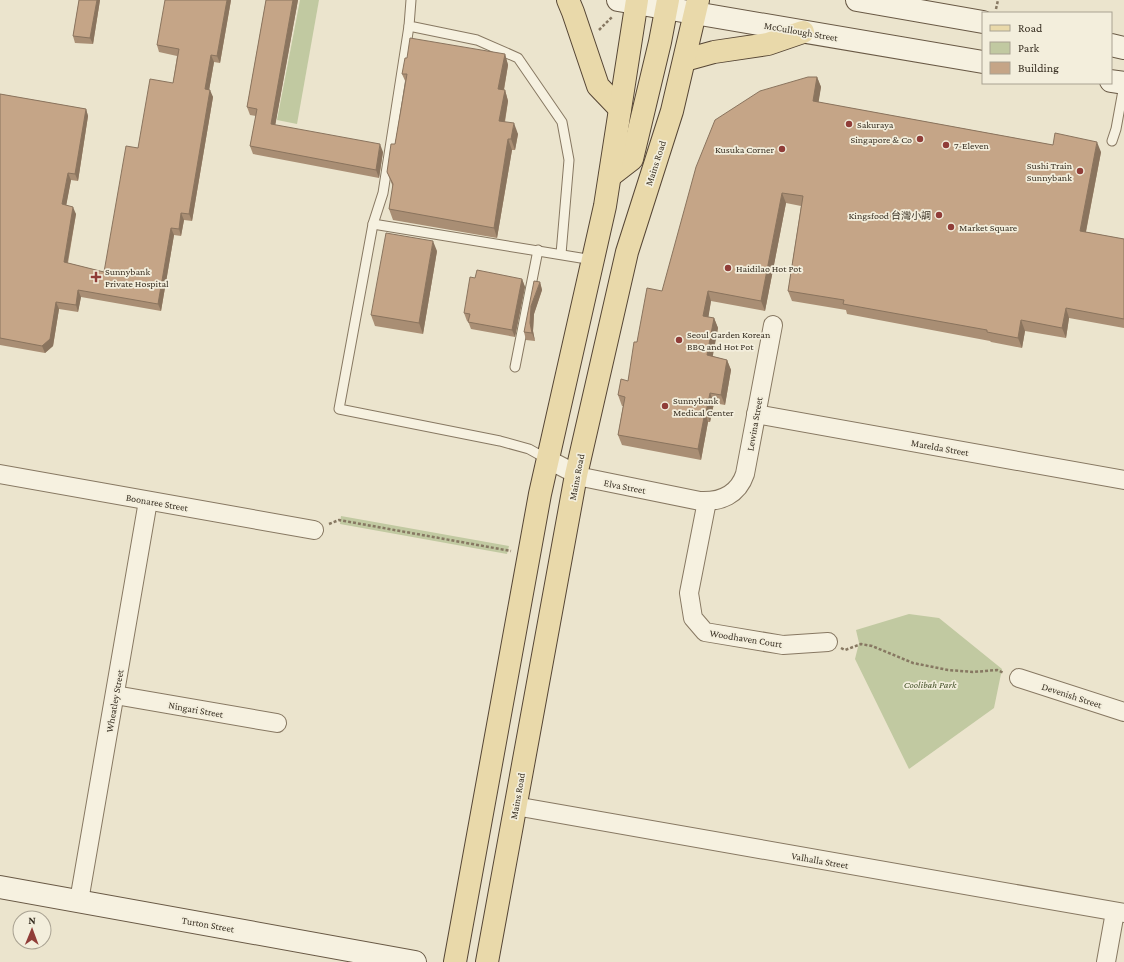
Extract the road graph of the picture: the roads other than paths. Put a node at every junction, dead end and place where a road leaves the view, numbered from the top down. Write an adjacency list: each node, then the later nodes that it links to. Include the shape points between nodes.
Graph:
1 (411, 0): 8 (lane)
2 (568, 0): 16 (main road, via 598,86)
3 (857, 0): 7 (main road)
4 (667, 4): 5 (main road, McCullough Street); 6 (main road, McCullough Street); 18 (main road, via 632,159)
5 (626, 5): 16 (main road)
6 (697, 7): 9 (main road, McCullough Street); 12 (main road, Mains Road)
7 (982, 15)
8 (409, 26): 19 (lane, via 383,193); 21 (lane, via 477,40 518,58 562,122 569,160)
9 (803, 32): 12 (main road, via 768,44 714,52); 13 (main road, McCullough Street)
10 (1112, 46): 11 (main road)
11 (1124, 48)
12 (685, 60): 28 (main road, Mains Road, via 672,111 627,252)
13 (982, 62)
14 (1112, 81): 15 (main road)
15 (1124, 84): 17 (lane)
16 (620, 109): 18 (main road)
17 (1112, 142)
18 (610, 176): 22 (main road)
19 (373, 224): 20 (lane); 26 (lane, via 339,408 500,441 529,449)
20 (538, 250): 21 (lane); 24 (lane)
21 (561, 254): 22 (lane)
22 (593, 260): 26 (main road)
23 (773, 325): 25 (street, Lewina Street)
24 (515, 367)
25 (756, 414): 29 (street, Marelda Street); 31 (street, Lewina Street, via 745,474 740,487 728,495)
26 (547, 459): 28 (street, Elva Street); 43 (main road)
27 (0, 474): 30 (street, Boonaree Street)
28 (576, 475): 31 (street, Elva Street); 38 (main road, Mains Road)
29 (1124, 480)
30 (148, 500): 32 (street, Boonaree Street); 35 (street, Wheatley Street)
31 (707, 501): 33 (street, Woodhaven Court, via 689,593 693,618 705,632 783,645)
32 (314, 530)
33 (828, 642)
34 (1019, 678): 36 (street, Devenish Street)
35 (115, 695): 37 (street, Ningari Street); 40 (street, Wheatley Street)
36 (1124, 712)
37 (277, 723)
38 (515, 806): 41 (street, Valhalla Street); 44 (main road, Mains Road)
39 (0, 887): 40 (main road, Turton Street)
40 (79, 901): 42 (main road, Turton Street)
41 (1119, 913): 45 (street)
42 (415, 962)
43 (455, 962)
44 (487, 962)
45 (1106, 962)

